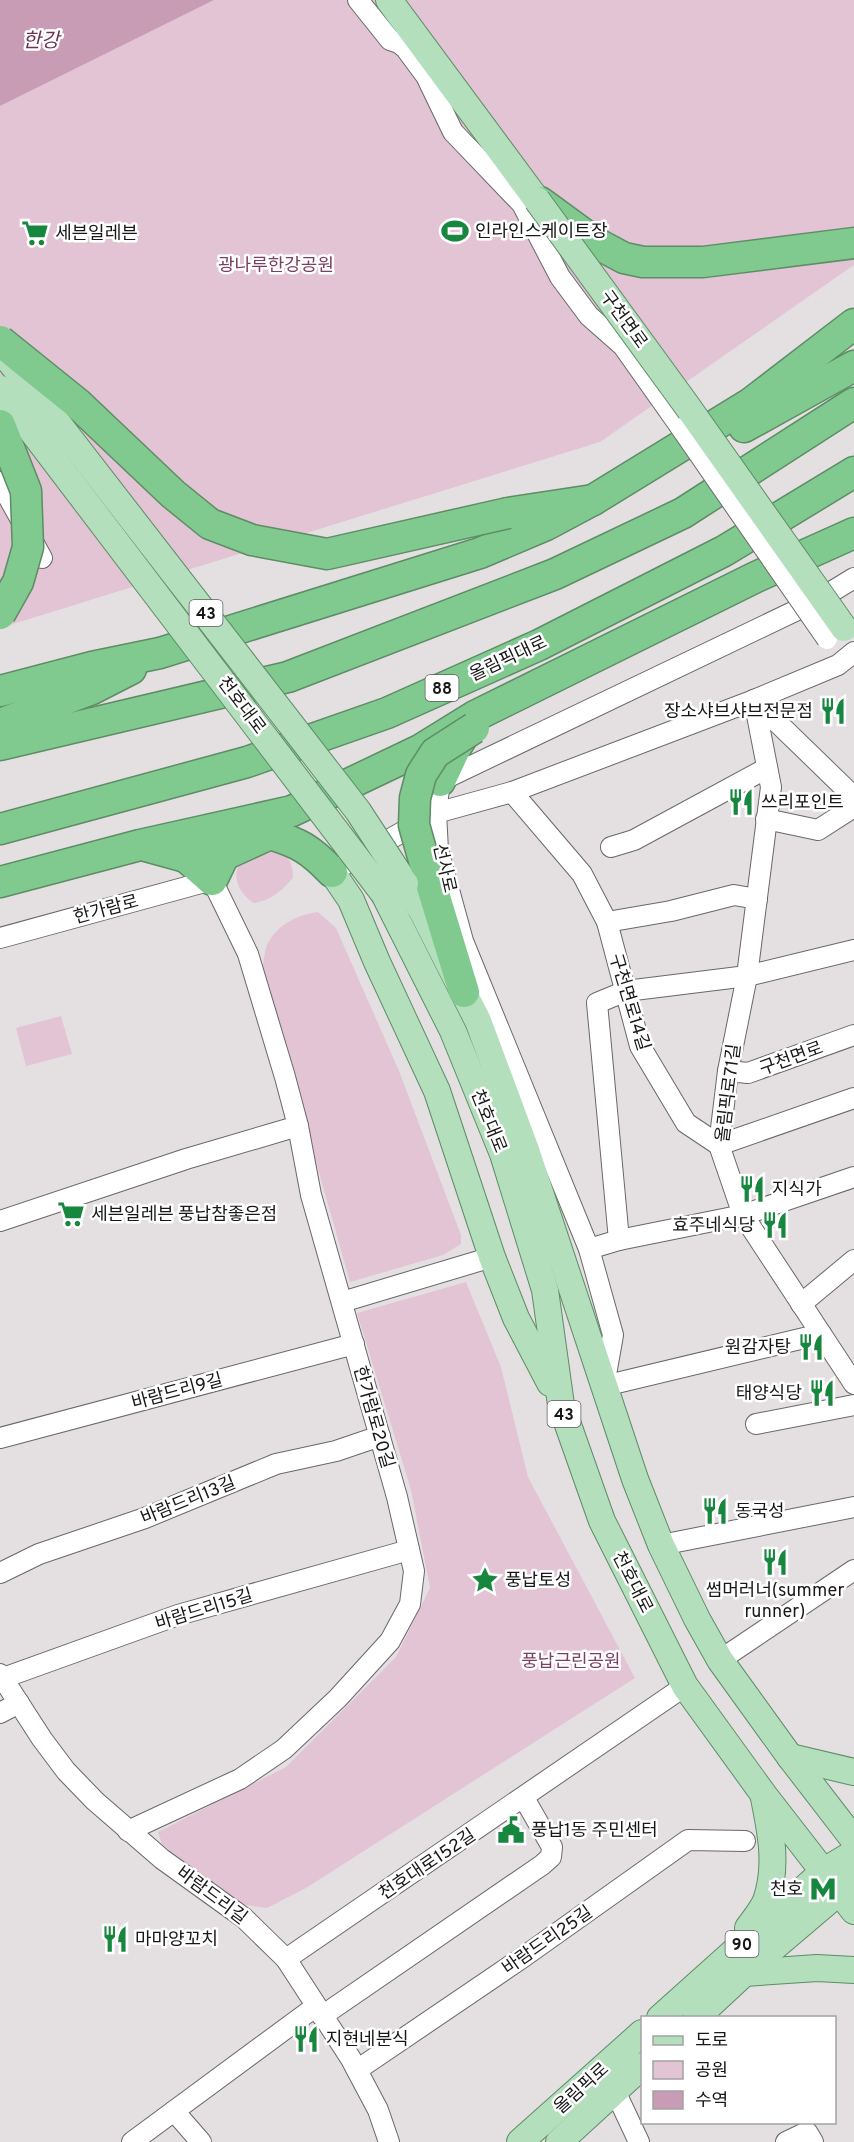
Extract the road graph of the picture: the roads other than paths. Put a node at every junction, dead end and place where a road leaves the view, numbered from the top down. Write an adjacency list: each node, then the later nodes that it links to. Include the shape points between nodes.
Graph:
1 (357, 0): 19 (street, bridge, via 426,76 453,132 522,204 560,277 589,316 623,346)
2 (389, 0): 3 (main road, 구천면로)
3 (537, 200): 4 (highway, via 596,243 624,258 643,262 703,262); 19 (main road, 구천면로, bridge, via 685,403)
4 (854, 243)
5 (854, 324): 14 (highway, via 751,403)
6 (0, 341): 14 (highway, bridge, via 77,403 210,524 252,540 327,554)
7 (0, 348): 42 (main road, 천호대로 / 43, bridge, via 358,811)
8 (854, 366): 14 (highway, via 653,477)
9 (0, 389): 42 (main road, 천호대로 / 43, bridge)
10 (854, 403): 26 (highway, via 683,513 555,574 288,677)
11 (0, 425): 18 (highway, bridge, via 26,491 28,547 18,582)
12 (854, 472): 35 (highway, 올림픽대로 / 88, via 724,550 539,645 387,713 248,762)
13 (0, 482): 16 (street)
14 (602, 495): 21 (highway, via 546,525 480,553)
15 (854, 533): 24 (highway, via 824,547 771,586)
16 (42, 558)
17 (854, 578): 28 (street, via 818,600)
18 (0, 614)
19 (841, 636)
20 (854, 652): 23 (street, via 838,666)
21 (160, 653): 22 (highway); 25 (highway, via 92,689)
22 (0, 691)
23 (754, 700): 27 (street, 올림픽로71길); 29 (street); 30 (street)
24 (475, 722): 28 (highway, via 455,749); 32 (highway); 42 (highway, bridge, via 435,753 421,775)
25 (0, 724)
26 (0, 745)
27 (767, 768): 34 (street, 올림픽로71길, via 771,787); 38 (street, via 634,840)
28 (440, 781): 33 (street, 선사로)
29 (512, 792): 33 (street); 44 (street, 구천면로14길, via 582,874)
30 (854, 797)
31 (854, 807): 34 (street, via 818,830)
32 (292, 812): 36 (highway); 37 (highway)
33 (436, 813): 40 (street); 59 (street, 선사로, via 438,850 463,941)
34 (766, 819): 43 (street, 올림픽로71길)
35 (0, 829)
36 (270, 834): 39 (highway); 40 (highway, via 297,843)
37 (140, 845): 39 (highway); 41 (highway)
38 (611, 847)
39 (218, 868): 45 (street, 한가람로); 53 (street, 한가람로20길, via 248,954)
40 (332, 872): 60 (main road, via 351,900 436,1091)
41 (3, 880)
42 (405, 880): 49 (highway); 69 (main road, 천호대로 / 43, via 453,1031 502,1154 545,1290)
43 (757, 899): 44 (street, via 734,895); 47 (street, 올림픽로71길)
44 (607, 922): 48 (street, 구천면로14길)
45 (0, 938)
46 (854, 950): 47 (street)
47 (747, 976): 48 (street); 51 (street, 올림픽로71길)
48 (626, 991): 54 (street, 구천면로14길, via 640,1046 686,1123); 58 (street, via 597,1004)
49 (464, 992): 68 (main road, 천호대로, via 526,1150)
50 (853, 1039): 51 (street, 구천면로, via 748,1073)
51 (728, 1071): 54 (street, 올림픽로71길)
52 (854, 1098): 54 (street)
53 (298, 1126): 57 (street); 62 (street, 한가람로20길, via 311,1195)
54 (719, 1144): 56 (street, 올림픽로71길)
55 (854, 1177): 56 (street)
56 (743, 1215): 58 (street); 63 (street, 올림픽로71길)
57 (0, 1221)
58 (619, 1240): 59 (street)
59 (589, 1249): 68 (street, 선사로, via 613,1335)
60 (492, 1257): 62 (street); 69 (main road, via 516,1318)
61 (854, 1260): 63 (street)
62 (342, 1302): 65 (street, 한가람로20길)
63 (801, 1304): 64 (street, 올림픽로71길)
64 (821, 1334): 66 (street, 올림픽로71길); 68 (street)
65 (354, 1344): 72 (street, 한가람로20길); 73 (street, 바람드리9길)
66 (847, 1356): 67 (street, 올림픽로71길)
67 (854, 1384)
68 (604, 1386): 75 (main road, 천호대로)
69 (561, 1405): 81 (main road, 천호대로 / 43, via 602,1521)
70 (854, 1405): 71 (street)
71 (756, 1424)
72 (380, 1436): 76 (street, 한가람로20길); 78 (street, 바람드리13길, via 276,1464 145,1518 39,1554)
73 (0, 1438)
74 (854, 1507): 75 (street)
75 (662, 1545): 79 (main road, 천호대로)
76 (409, 1550): 80 (street, 바람드리15길, via 178,1616); 88 (street, 한가람로20길, via 414,1571 410,1604 390,1641 285,1749 240,1779)
77 (854, 1570): 79 (street)
78 (0, 1574)
79 (720, 1659): 84 (main road, 천호대로)
80 (2, 1676): 82 (street, 바람드리길)
81 (685, 1686): 86 (main road, 천호대로 / 43); 87 (street, 천호대로152길)
82 (19, 1702): 83 (street); 88 (street, 바람드리길, via 66,1771)
83 (0, 1713)
84 (790, 1757): 85 (main road); 89 (main road, 천호대로)
85 (854, 1772)
86 (764, 1795): 93 (main road, 천호대로 / 43); 96 (main road, via 773,1869)
87 (524, 1798): 95 (street, 천호대로152길); 98 (street, via 552,1847 551,1857)
88 (128, 1831): 95 (street, 바람드리길, via 244,1918)
89 (854, 1840)
90 (745, 1841): 103 (street, 바람드리25길, via 688,1840)
91 (854, 1853): 93 (main road, 90)
92 (854, 1863): 94 (main road, 90)
93 (824, 1871): 94 (main road, 천호대로 / 43); 96 (main road, 90, via 764,1925)
94 (846, 1901): 96 (main road, 90)
95 (286, 1959): 98 (street, 바람드리길)
96 (742, 1965): 97 (main road); 99 (main road, 90); 100 (main road, 90)
97 (854, 1970)
98 (319, 2011): 103 (street, 바람드리길); 105 (street)
99 (663, 2016)
100 (698, 2016)
101 (641, 2034): 110 (main road, 올림픽로)
102 (641, 2067): 104 (main road, 올림픽로)
103 (357, 2070): 109 (street, 바람드리길)
104 (615, 2091): 111 (main road, 올림픽로); 112 (street, 올림픽로)
105 (174, 2111): 107 (street); 108 (street)
106 (810, 2137): 113 (street)
107 (132, 2142)
108 (201, 2142)
109 (389, 2142)
110 (520, 2142)
111 (559, 2142)
112 (639, 2142)
113 (786, 2142)

